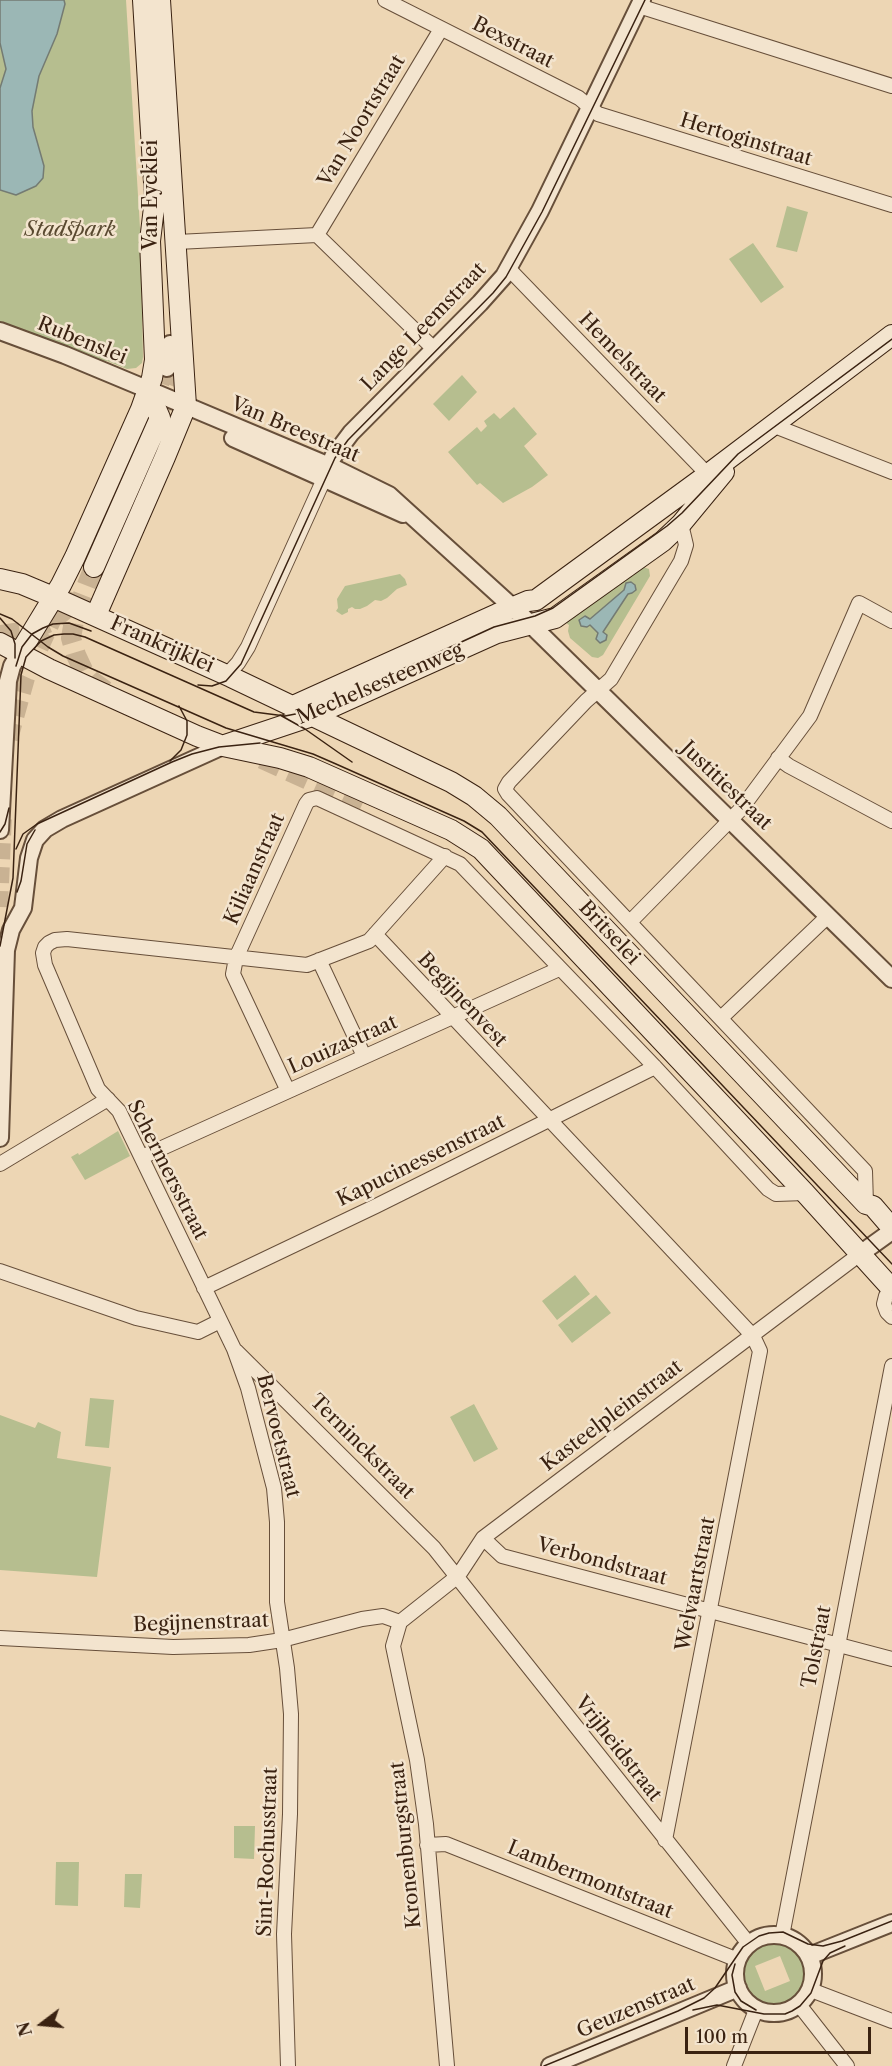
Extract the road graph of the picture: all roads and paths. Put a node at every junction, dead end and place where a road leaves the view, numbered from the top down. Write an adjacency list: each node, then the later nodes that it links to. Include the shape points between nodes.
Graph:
1 (143, 0): 17 (main road, Van Eycklei, via 155,199 150,240 155,360)
2 (160, 0): 8 (main road, Van Eycklei)
3 (391, 1): 5 (street, Bexstraat)
4 (641, 3): 6 (street); 7 (street, Lange Leemstraat)
5 (441, 29): 7 (street, Bexstraat, via 579,98); 10 (street, Van Noortstraat)
6 (892, 86)
7 (591, 108): 9 (street, Hertoginstraat, via 598,114); 12 (street, Lange Leemstraat)
8 (174, 199): 11 (main road, Van Eycklei); 16 (main road, Van Eycklei, via 166,246)
9 (892, 205)
10 (317, 234): 11 (street); 15 (street)
11 (177, 242): 18 (main road, Van Eycklei)
12 (508, 268): 15 (street, Lange Leemstraat, via 495,287); 22 (street, Hemelstraat)
13 (0, 332): 17 (street, Rubenslei, via 65,355)
14 (892, 335): 19 (main road, Mechelsesteenweg)
15 (434, 349): 21 (street, Lange Leemstraat, via 351,433)
16 (169, 369)
17 (149, 398): 18 (street, Van Breestraat); 24 (main road); 25 (main road, via 160,418)
18 (184, 411): 21 (street, Van Breestraat); 26 (main road)
19 (772, 425): 20 (street); 22 (main road, Mechelsesteenweg, via 744,446)
20 (892, 472)
21 (327, 473): 29 (street, Van Breestraat, via 418,521); 35 (street, Lange Leemstraat, via 248,647)
22 (712, 479): 23 (main road, Mechelsesteenweg); 29 (main road, Mechelsesteenweg, via 536,600)
23 (681, 524): 32 (main road, Mechelsesteenweg, via 555,618); 36 (street, via 686,545 681,561 611,679)
24 (75, 557): 26 (street, via 81,567 100,575); 28 (main road)
25 (94, 567)
26 (114, 574): 30 (main road)
27 (3, 577): 28 (main road, Frankrijklei)
28 (53, 597): 30 (main road, Frankrijklei); 34 (main road)
29 (512, 608): 32 (street, Van Breestraat); 37 (main road, Mechelsesteenweg)
30 (96, 615): 35 (main road, Frankrijklei)
31 (892, 621): 40 (street, via 859,603 810,716)
32 (530, 624): 36 (street, Justitiestraat); 38 (main road, Mechelsesteenweg, via 497,633)
33 (0, 643): 34 (main road)
34 (19, 654): 39 (main road); 46 (street, via 8,681)
35 (227, 675): 37 (main road, Frankrijklei)
36 (598, 690): 44 (street, Justitiestraat); 50 (street, Britselei, via 506,786 508,794)
37 (293, 706): 38 (main road, Frankrijklei)
38 (312, 716): 39 (main road, Mechelsesteenweg); 67 (main road, Britselei, via 458,786 498,816)
39 (223, 746): 41 (main road, Britselei, via 280,758); 63 (street, Mechelsesteenweg, via 62,819 35,840 23,908 6,946)
40 (778, 758): 44 (street); 45 (street)
41 (334, 778): 43 (street); 48 (main road, Britselei, via 468,839)
42 (364, 805): 48 (main road, via 458,848 474,859 516,904)
43 (344, 810): 47 (street); 52 (street, Kiliaanstraat, via 321,799 306,804)
44 (730, 819): 49 (street, Justitiestraat); 50 (street)
45 (892, 820)
46 (0, 826)
47 (445, 856): 51 (street); 54 (street, via 460,864)
48 (545, 916): 66 (main road, Britselei)
49 (828, 916): 55 (street, Justitiestraat); 57 (street)
50 (630, 922): 57 (street, Britselei)
51 (375, 934): 53 (street, via 369,941); 56 (street, Begijnenvest)
52 (236, 958): 53 (street, via 307,965); 60 (street, via 233,974); 61 (street, Schermersstraat, via 67,939 49,943 43,953 45,965 98,1089)
53 (319, 960): 58 (street)
54 (559, 969): 56 (street, Louizastraat); 59 (street)
55 (892, 979)
56 (452, 1017): 58 (street, Louizastraat); 62 (street, Begijnenvest)
57 (721, 1018): 67 (street, Britselei, via 865,1171)
58 (364, 1056): 60 (street, Louizastraat)
59 (655, 1067): 62 (street, Kapucinessenstraat); 66 (street, via 770,1191)
60 (288, 1091): 64 (street, Louizastraat)
61 (108, 1099): 64 (street, Schermersstraat, via 119,1110); 65 (street)
62 (549, 1121): 71 (street, Kapucinessenstraat); 75 (street, Begijnenvest)
63 (0, 1138)
64 (142, 1157): 71 (street, Schermersstraat)
65 (0, 1164)
66 (805, 1193): 69 (main road, Britselei)
67 (866, 1204): 68 (main road, Britselei, via 873,1206)
68 (892, 1230): 69 (street, Britselei)
69 (860, 1254): 72 (main road); 75 (street, Kasteelpleinstraat)
70 (0, 1271): 74 (street, via 136,1318 198,1332)
71 (204, 1288): 74 (street, Schermersstraat)
72 (892, 1289): 73 (street, via 884,1304)
73 (892, 1317)
74 (220, 1322): 76 (street, Schermersstraat)
75 (753, 1336): 78 (street, Kasteelpleinstraat); 80 (street, Welvaartstraat, via 760,1351)
76 (234, 1349): 79 (street, Terninckstraat); 83 (street, Bervoetstraat, via 274,1488)
77 (892, 1366): 84 (street, Tolstraat)
78 (487, 1542): 79 (street, Kasteelpleinstraat); 80 (street, Verbondstraat, via 502,1556)
79 (458, 1576): 81 (street, Kasteelpleinstraat); 86 (street, Vrijheidstraat)
80 (711, 1611): 84 (street, Verbondstraat); 86 (street, Welvaartstraat)
81 (400, 1622): 83 (street, Begijnenstraat, via 383,1616 362,1619); 87 (street, Kronenburgstraat, via 393,1646 417,1760)
82 (0, 1638): 83 (street, Begijnenstraat, via 173,1647)
83 (282, 1640): 98 (street, Sint-Rochusstraat, via 291,1714 284,1934)
84 (837, 1645): 85 (street, Verbondstraat); 89 (street, Tolstraat)
85 (892, 1659)
86 (666, 1840): 90 (street, Vrijheidstraat)
87 (427, 1845): 92 (street, Lambermontstraat, via 446,1844); 99 (street, Kronenburgstraat)
88 (892, 1923): 91 (street)
89 (782, 1936): 90 (street, via 768,1935); 91 (street, via 801,1945)
90 (749, 1944): 92 (street)
91 (809, 1956): 94 (street, via 814,1973)
92 (738, 1960): 93 (street)
93 (738, 1988): 96 (street); 100 (street, Geuzenstraat)
94 (810, 1990): 95 (street); 97 (street)
95 (800, 2006): 96 (street, via 774,2014); 102 (street)
96 (756, 2010): 101 (street)
97 (892, 2021)
98 (288, 2066)
99 (447, 2066)
100 (550, 2066)
101 (735, 2066)
102 (847, 2066)

